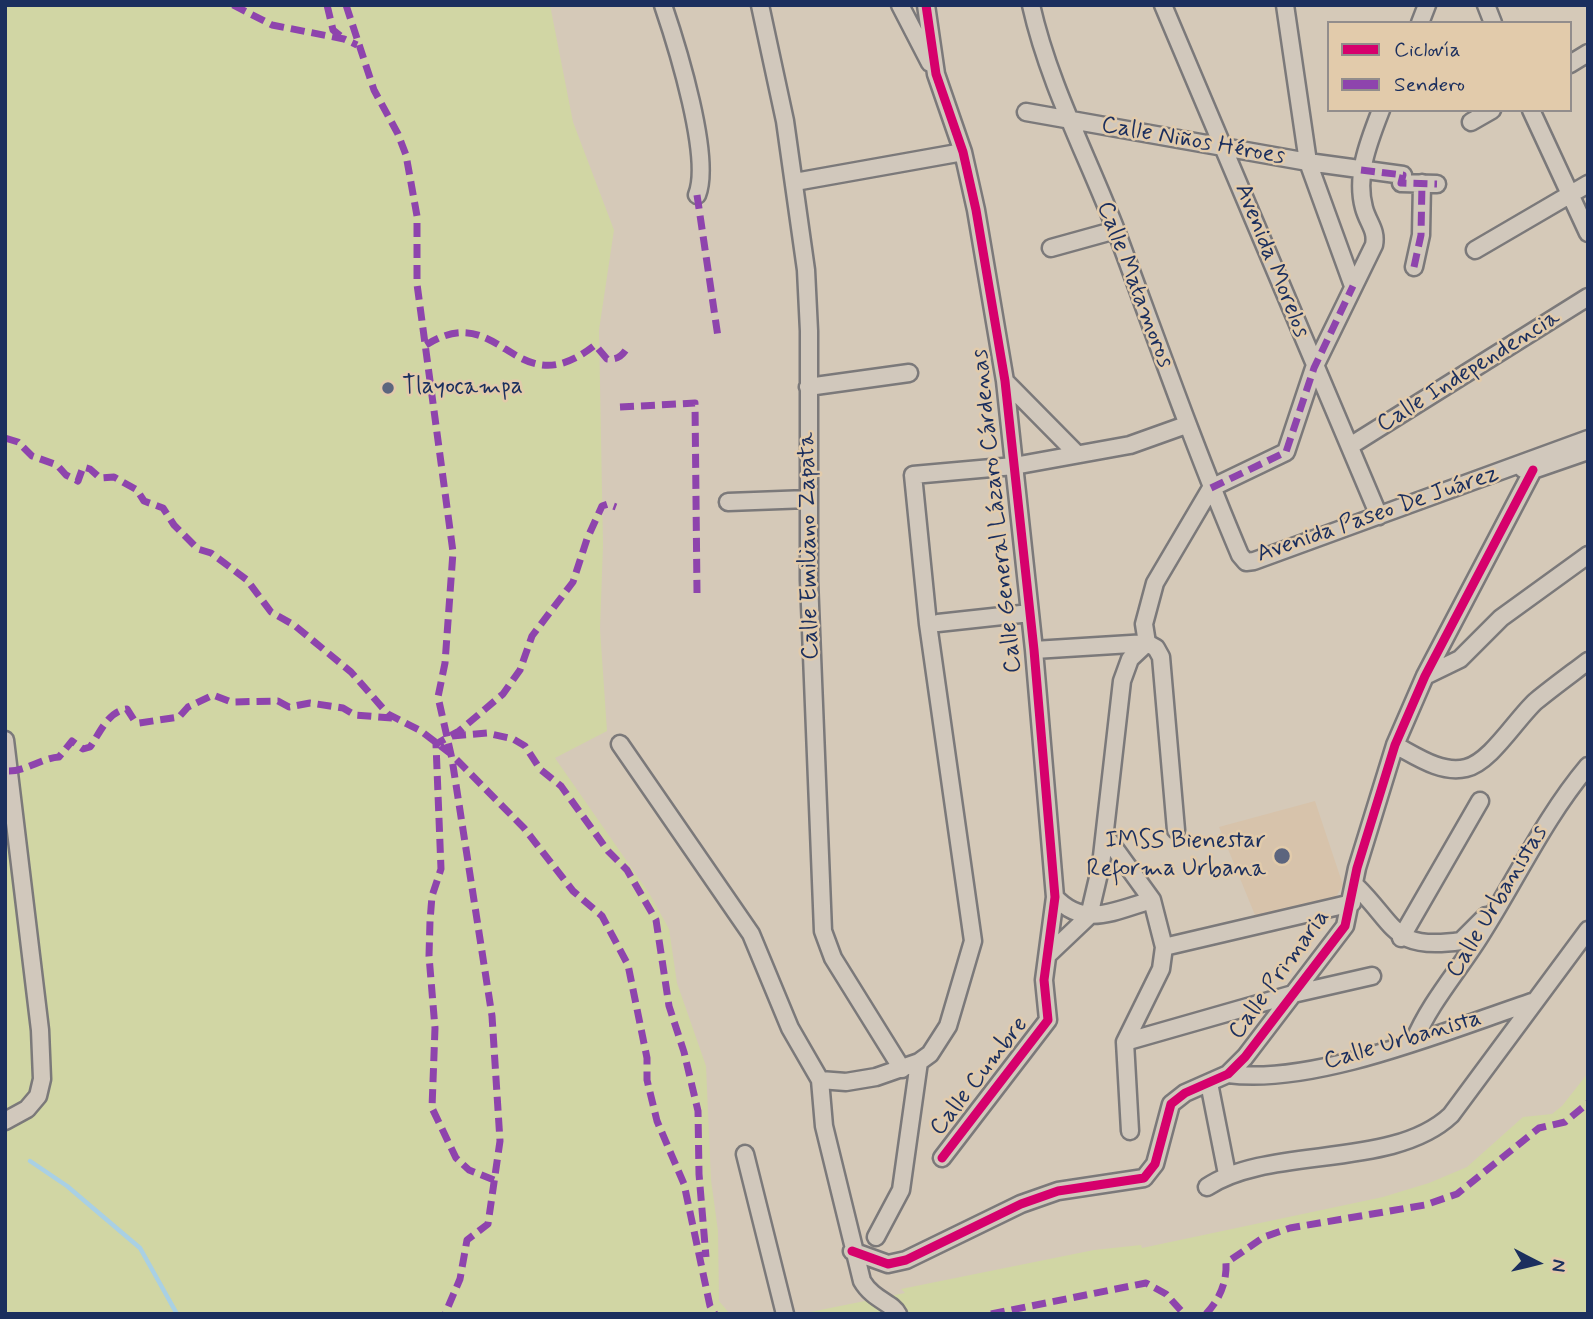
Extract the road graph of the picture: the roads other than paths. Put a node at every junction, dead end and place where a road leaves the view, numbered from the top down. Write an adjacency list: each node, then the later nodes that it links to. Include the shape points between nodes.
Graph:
1 (663, 5): 23 (street, via 684,71 693,120 703,181)
2 (760, 5): 21 (street, Calle Emiliano Zapata)
3 (900, 5): 10 (street)
4 (926, 5): 10 (street, Calle General Lázaro Cárdenas)
5 (1031, 5): 15 (street, Calle Matamoros)
6 (1163, 5): 17 (street, Avenida Morelos)
7 (1285, 5): 19 (street)
8 (1588, 53): 9 (street)
9 (1572, 63)
10 (936, 74): 18 (street, Calle General Lázaro Cárdenas)
11 (1026, 112): 15 (street, Calle Niños Héroes)
12 (1380, 112): 20 (street)
13 (1488, 112): 16 (street)
14 (1532, 112): 24 (street)
15 (1068, 121): 17 (street, Calle Niños Héroes); 25 (street, Calle Matamoros)
16 (1471, 122)
17 (1224, 147): 19 (street, Calle Niños Héroes); 32 (street, Avenida Morelos)
18 (963, 152): 21 (street); 34 (street, Calle General Lázaro Cárdenas)
19 (1308, 162): 20 (street, Calle Niños Héroes); 30 (street)
20 (1361, 170): 29 (street, Calle Niños Héroes, via 1402,175 1401,183 1429,183); 30 (street, via 1363,206 1376,236)
21 (795, 182): 35 (street, Calle Emiliano Zapata, via 806,270)
22 (1588, 184): 24 (street)
23 (697, 195)
24 (1570, 195): 26 (street); 28 (street)
25 (1116, 230): 27 (street); 36 (street, Calle Matamoros)
26 (1588, 233)
27 (1051, 248)
28 (1475, 250)
29 (1414, 267)
30 (1353, 286): 32 (street)
31 (1588, 297): 38 (street, Calle Independencia)
32 (1314, 368): 38 (street, Avenida Morelos); 43 (street, via 1286,452)
33 (909, 373): 35 (street)
34 (1005, 381): 40 (street); 42 (street, Calle General Lázaro Cárdenas)
35 (808, 387): 44 (street, Calle Emiliano Zapata)
36 (1186, 425): 40 (street, via 1130,446); 43 (street, Calle Matamoros)
37 (1588, 439): 41 (street, Avenida Paseo De Juárez)
38 (1350, 446): 46 (street, Avenida Morelos)
39 (1588, 451): 41 (street, Avenida Paseo De Juárez)
40 (1077, 454): 42 (street)
41 (1532, 464): 46 (street, Avenida Paseo De Juárez); 54 (street, Calle Primaria)
42 (1014, 466): 49 (street, Calle General Lázaro Cárdenas); 78 (street, via 913,475 928,624 973,941 948,1026 930,1054)
43 (1211, 488): 48 (street, Calle Matamoros); 51 (street, via 1155,583 1144,624)
44 (808, 499): 45 (street); 79 (street, Calle Emiliano Zapata, via 823,931 832,958)
45 (728, 502)
46 (1379, 516): 48 (street, Avenida Paseo De Juárez)
47 (1588, 555): 54 (street, via 1502,618 1460,659)
48 (1246, 562)
49 (1030, 612): 50 (street); 52 (street, Calle General Lázaro Cárdenas)
50 (938, 623)
51 (1147, 643): 52 (street); 60 (street, via 1161,657); 61 (street, via 1130,659 1122,681)
52 (1034, 650): 63 (street, Calle General Lázaro Cárdenas)
53 (1588, 661): 57 (street, via 1535,702 1480,761 1466,768 1428,763)
54 (1425, 676): 57 (street, Calle Primaria)
55 (5, 740): 83 (street, via 42,1079 38,1096)
56 (620, 744): 81 (street, via 746,926 790,1028)
57 (1395, 745): 62 (street, Calle Primaria, via 1357,868)
58 (1588, 766): 66 (street, Calle Urbanistas, via 1551,816)
59 (1480, 801): 69 (street)
60 (1176, 830)
61 (1105, 835): 64 (street); 67 (street)
62 (1356, 886): 65 (street, Calle Primaria); 69 (street)
63 (1055, 897): 67 (street, via 1070,911); 71 (street, Calle General Lázaro Cárdenas)
64 (1152, 900): 67 (street); 70 (street)
65 (1352, 903): 70 (street); 73 (street, Calle Primaria, via 1339,936)
66 (1499, 907): 69 (street, via 1461,941 1424,943); 76 (street, Calle Urbanistas, via 1423,1020)
67 (1089, 916): 71 (street)
68 (1588, 930): 74 (street)
69 (1401, 938)
70 (1164, 947): 77 (street, via 1161,969)
71 (1050, 953): 75 (street, Calle General Lázaro Cárdenas, via 1044,980)
72 (1372, 976): 73 (street)
73 (1293, 994): 77 (street); 80 (street, Calle Primaria)
74 (1535, 1001): 76 (street, Calle Urbanista); 87 (street, via 1451,1115 1426,1135)
75 (1048, 1020): 86 (street, Calle Cumbre)
76 (1414, 1041): 80 (street, Calle Urbanista, via 1349,1062 1253,1078)
77 (1125, 1042): 84 (street)
78 (919, 1062): 79 (street); 89 (street, Calle Cumbre, via 901,1190)
79 (902, 1069): 81 (street, via 846,1082)
80 (1227, 1074): 82 (street, Calle Primaria)
81 (820, 1080): 90 (street, via 824,1126)
82 (1209, 1083): 87 (street); 90 (street, Calle Primaria, via 1171,1104 1155,1164 1144,1178 1058,1191 906,1260 888,1264)
83 (5, 1121)
84 (1130, 1131)
85 (745, 1154): 91 (street)
86 (942, 1158)
87 (1227, 1174): 88 (street)
88 (1207, 1187)
89 (876, 1237)
90 (852, 1251): 92 (street, via 869,1294)
91 (785, 1314)
92 (898, 1314)

